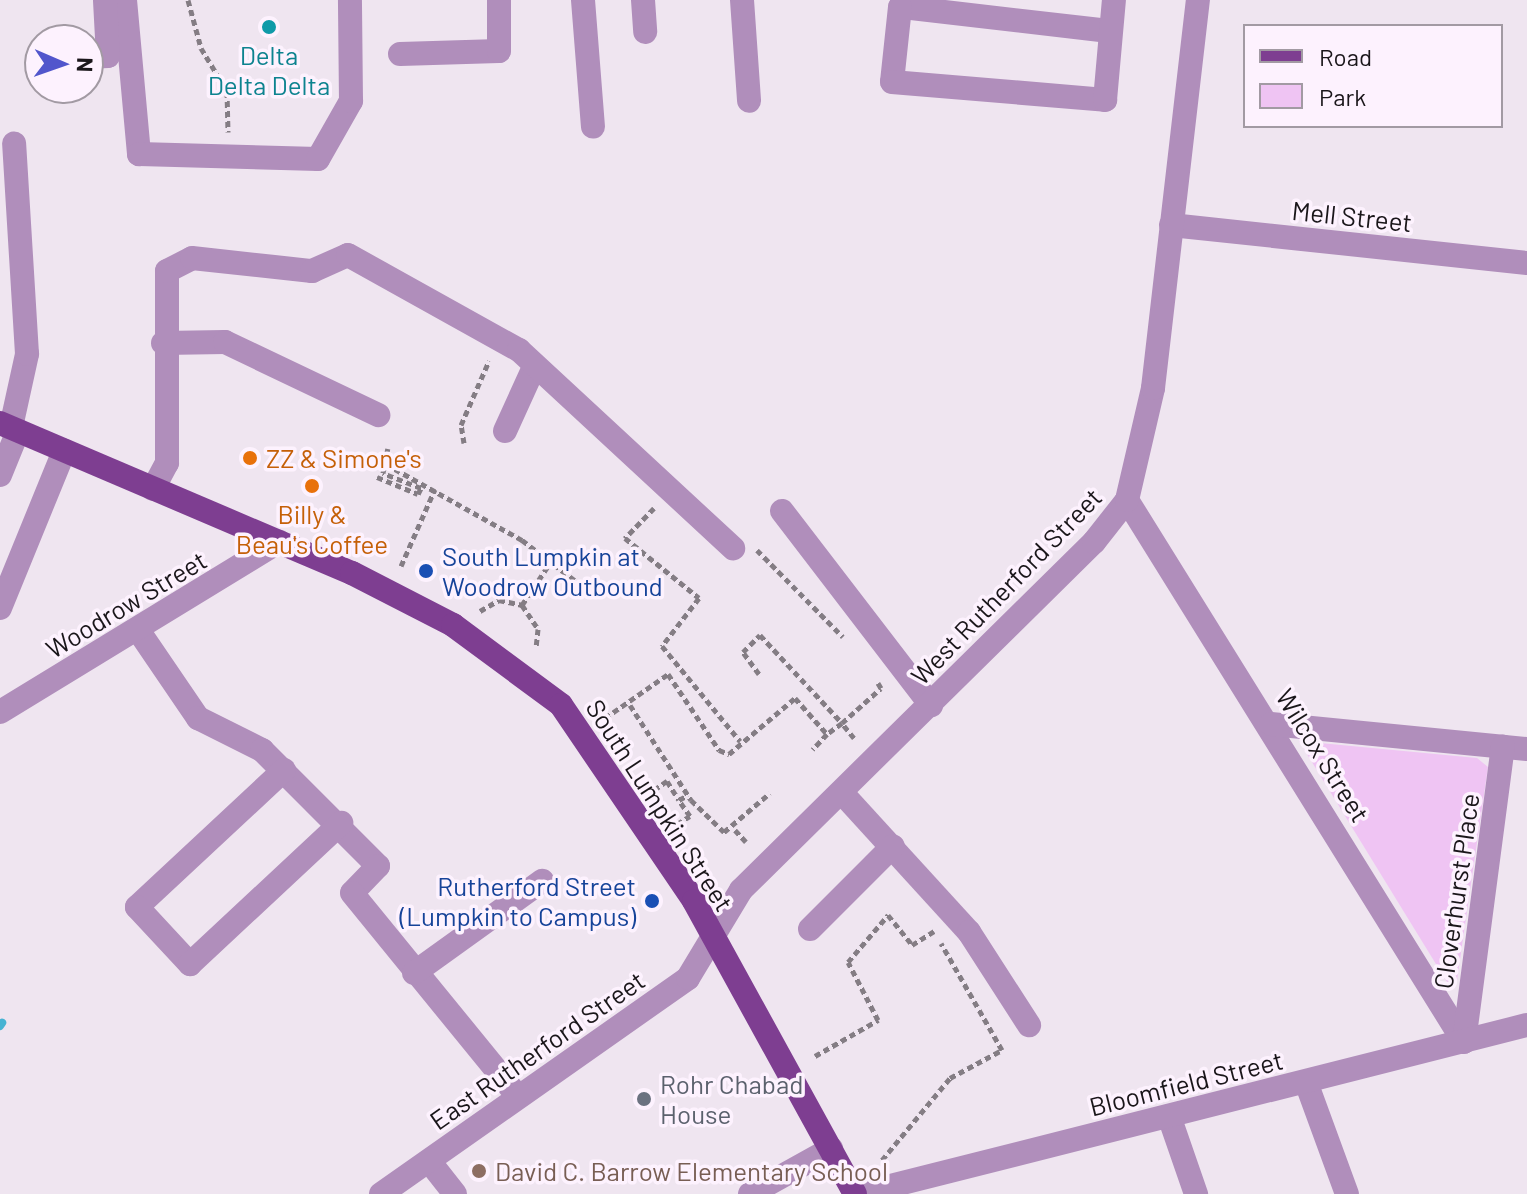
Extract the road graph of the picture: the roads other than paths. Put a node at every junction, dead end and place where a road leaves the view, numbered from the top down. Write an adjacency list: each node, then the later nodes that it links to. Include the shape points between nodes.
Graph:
1 (105, 0): 13 (street)
2 (125, 0): 3 (street, via 139,154 318,159 351,101)
3 (350, 0)
4 (499, 0): 12 (street, via 499,51)
5 (583, 0): 15 (street)
6 (643, 0): 11 (street)
7 (742, 0): 14 (street)
8 (1114, 0): 10 (street)
9 (1198, 0): 17 (street, West Rutherford Street)
10 (1109, 31): 10 (street, via 900,7 892,82 1105,100)
11 (645, 32)
12 (400, 54)
13 (104, 56)
14 (749, 101)
15 (593, 127)
16 (14, 143): 22 (street, via 27,354)
17 (1171, 225): 18 (street, Mell Street); 27 (street, West Rutherford Street, via 1153,388)
18 (1527, 263)
19 (163, 343): 20 (street, via 167,271 192,258 312,271 348,255 501,339); 21 (street, via 225,342); 26 (street, via 167,463)
20 (535, 365): 23 (street); 30 (street, via 671,490)
21 (378, 415)
22 (10, 427): 24 (main road, South Lumpkin Street); 25 (street)
23 (505, 431)
24 (64, 451): 26 (main road, South Lumpkin Street); 31 (street)
25 (0, 475)
26 (153, 489): 29 (main road, South Lumpkin Street)
27 (1127, 500): 33 (street, West Rutherford Street); 35 (street, Wilcox Street)
28 (782, 511): 33 (street)
29 (279, 542): 32 (street, Woodrow Street); 43 (main road, South Lumpkin Street, via 453,625 561,705)
30 (742, 546)
31 (0, 608)
32 (138, 630): 34 (street, Woodrow Street); 37 (street, via 198,718 262,750)
33 (931, 705): 38 (street, West Rutherford Street)
34 (0, 712)
35 (1271, 724): 36 (street); 47 (street, Wilcox Street)
36 (1515, 748): 47 (street, Cloverhurst Place)
37 (284, 770): 39 (street); 39 (street, via 137,907 190,964)
38 (843, 794): 40 (street); 43 (street, West Rutherford Street, via 741,890)
39 (341, 823): 44 (street, via 378,866 352,893)
40 (893, 846): 42 (street); 45 (street, via 969,932)
41 (542, 881): 44 (street)
42 (810, 929)
43 (715, 941): 49 (street, East Rutherford Street, via 688,978); 51 (main road, South Lumpkin Street)
44 (414, 973): 49 (street)
45 (1029, 1025)
46 (1527, 1025): 47 (street, Bloomfield Street)
47 (1464, 1042): 48 (street, Bloomfield Street)
48 (1306, 1082): 50 (street, Bloomfield Street); 58 (street)
49 (516, 1094): 52 (street, East Rutherford Street)
50 (1169, 1116): 56 (street, Bloomfield Street); 57 (street)
51 (831, 1149): 55 (street); 56 (main road, South Lumpkin Street)
52 (429, 1161): 53 (street, East Rutherford Street); 54 (street)
53 (381, 1194)
54 (455, 1194)
55 (750, 1194)
56 (857, 1194)
57 (1196, 1194)
58 (1347, 1194)

